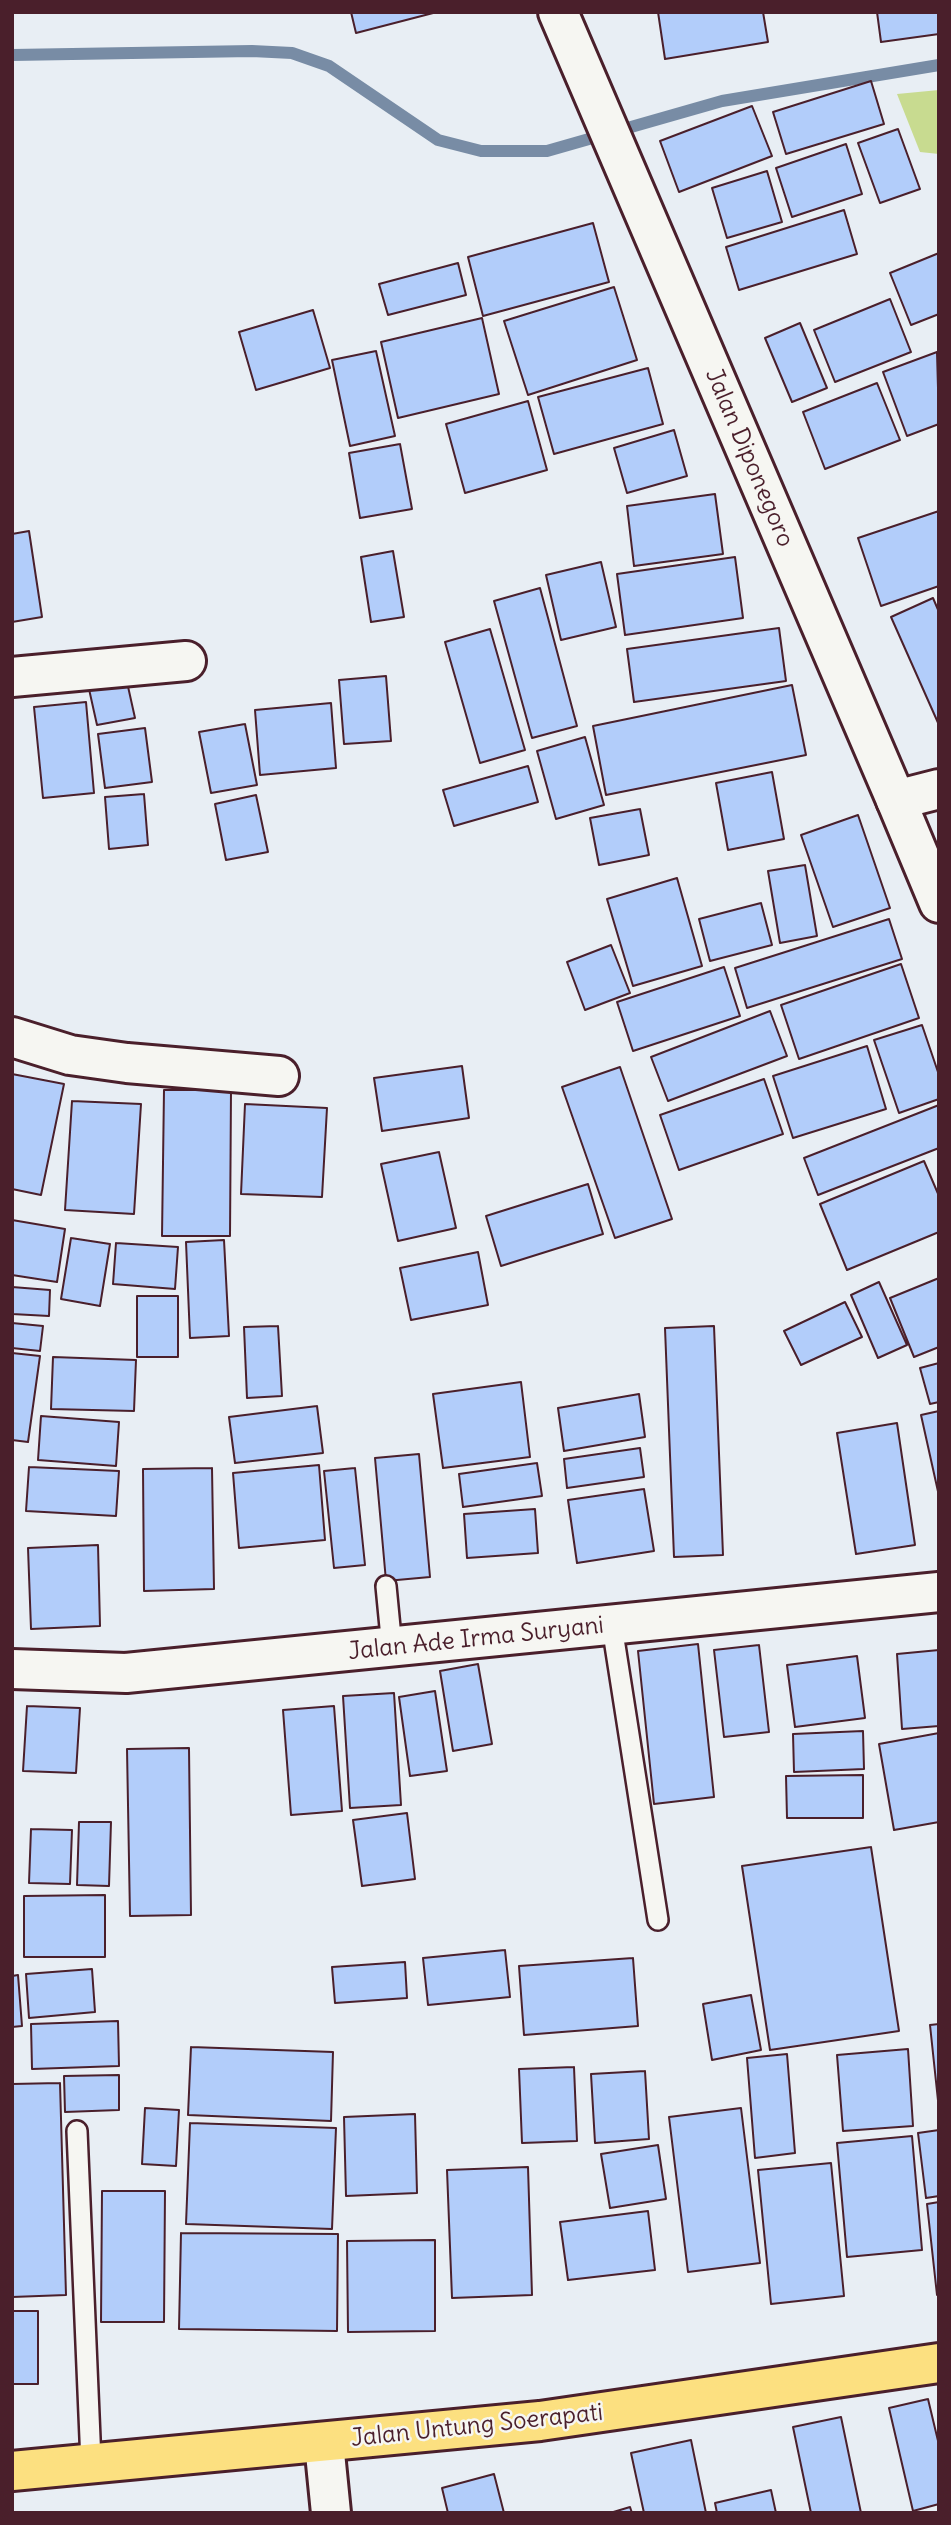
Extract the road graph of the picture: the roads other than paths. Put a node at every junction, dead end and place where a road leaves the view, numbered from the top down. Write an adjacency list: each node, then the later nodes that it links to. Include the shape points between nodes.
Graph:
1 (558, 12): 5 (street, Jalan Diponegoro)
2 (186, 661): 3 (street)
3 (12, 677)
4 (939, 789): 5 (street)
5 (896, 800): 6 (street, Jalan Diponegoro)
6 (939, 903)
7 (12, 1037): 8 (street, via 127,1063)
8 (279, 1076)
9 (386, 1586): 12 (lane)
10 (939, 1592): 11 (street, Jalan Ade Irma Suryani)
11 (612, 1626): 12 (street, Jalan Ade Irma Suryani); 14 (lane)
12 (392, 1648): 13 (street, Jalan Ade Irma Suryani, via 126,1673)
13 (12, 1669)
14 (658, 1920)
15 (78, 2131): 18 (lane)
16 (939, 2363): 17 (highway, Jalan Untung Soerapati, via 540,2421)
17 (324, 2443): 18 (highway, Jalan Untung Soerapati); 20 (street)
18 (91, 2462): 19 (highway, Jalan Untung Soerapati)
19 (12, 2471)
20 (331, 2513)

